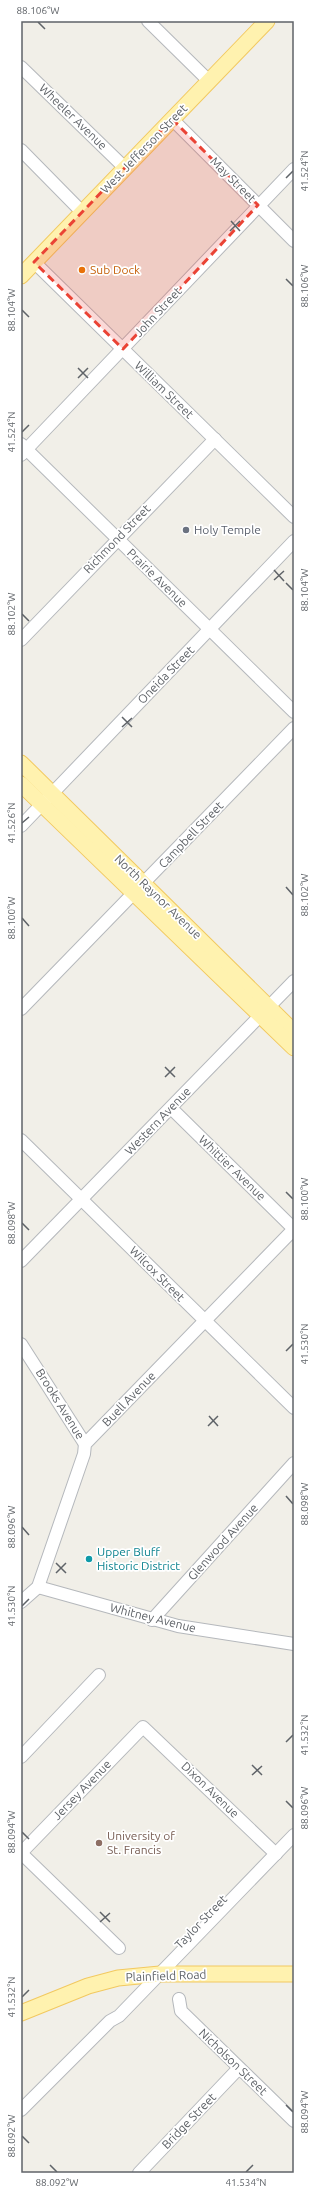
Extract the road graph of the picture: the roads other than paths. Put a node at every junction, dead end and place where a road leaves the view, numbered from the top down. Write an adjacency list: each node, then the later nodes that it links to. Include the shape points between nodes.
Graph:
1 (148, 21): 4 (street)
2 (267, 21): 4 (main road, West Jefferson Street)
3 (21, 66): 7 (street, Wheeler Avenue)
4 (209, 81): 5 (main road, West Jefferson Street)
5 (172, 119): 7 (main road, West Jefferson Street); 9 (street, May Street)
6 (21, 150): 10 (street)
7 (125, 168): 10 (main road, West Jefferson Street)
8 (294, 169): 9 (street, John Street)
9 (258, 205): 11 (street, May Street); 14 (street, John Street)
10 (82, 212): 12 (main road, West Jefferson Street)
11 (294, 241)
12 (34, 262): 13 (main road, West Jefferson Street); 14 (street, William Street)
13 (21, 276)
14 (122, 349): 15 (street, William Street); 16 (street, John Street)
15 (215, 439): 17 (street, William Street); 18 (street, Richmond Street)
16 (23, 449): 18 (street, Prairie Avenue)
17 (294, 517)
18 (117, 539): 20 (street, Prairie Avenue); 21 (street, Richmond Street)
19 (294, 541): 20 (street, Oneida Street)
20 (209, 629): 22 (street, Prairie Avenue); 26 (street, Oneida Street)
21 (21, 640)
22 (294, 712)
23 (294, 728): 29 (street, Campbell Street)
24 (21, 763): 26 (main road, North Raynor Avenue)
25 (21, 784): 27 (main road, North Raynor Avenue)
26 (52, 794): 27 (street, Oneida Street); 29 (main road, North Raynor Avenue)
27 (42, 805): 28 (street, Oneida Street); 29 (main road, North Raynor Avenue)
28 (21, 826)
29 (140, 889): 31 (street, Campbell Street); 32 (main road, North Raynor Avenue)
30 (294, 981): 32 (street, Western Avenue)
31 (21, 1009)
32 (265, 1011): 33 (main road, North Raynor Avenue); 34 (main road, North Raynor Avenue); 35 (street, Western Avenue)
33 (294, 1032)
34 (294, 1048)
35 (171, 1108): 37 (street, Western Avenue); 38 (street, Whittier Avenue)
36 (21, 1140): 37 (street, Wilcox Street)
37 (82, 1199): 39 (street, Western Avenue); 40 (street, Wilcox Street)
38 (294, 1229): 40 (street, Buell Avenue)
39 (21, 1261)
40 (204, 1321): 42 (street, Wilcox Street); 43 (street, Buell Avenue)
41 (21, 1344): 43 (street, Brooks Avenue)
42 (294, 1408)
43 (85, 1444): 45 (street, via 84,1454)
44 (294, 1463): 47 (street, Glenwood Avenue)
45 (38, 1587): 46 (street); 47 (street, Whitney Avenue)
46 (21, 1602)
47 (152, 1620): 48 (street, Whitney Avenue)
48 (294, 1644)
49 (99, 1676): 51 (street)
50 (143, 1727): 54 (street, Dixon Avenue); 55 (street, Jersey Avenue)
51 (21, 1757)
52 (294, 1825): 54 (street, Taylor Street)
53 (294, 1835): 54 (street, Taylor Street)
54 (273, 1851): 57 (street, Taylor Street)
55 (21, 1853): 56 (street)
56 (119, 1948)
57 (155, 1974): 58 (main road, Plainfield Road); 60 (main road, Plainfield Road, via 118,1978 88,1986); 62 (street, Taylor Street, via 114,2012 110,2021)
58 (294, 1974)
59 (179, 1999): 61 (street, Nicholson Street, via 181,2011)
60 (21, 2014)
61 (239, 2068): 63 (street, Nicholson Street); 64 (street, Bridge Street)
62 (21, 2110)
63 (294, 2121)
64 (138, 2173)

